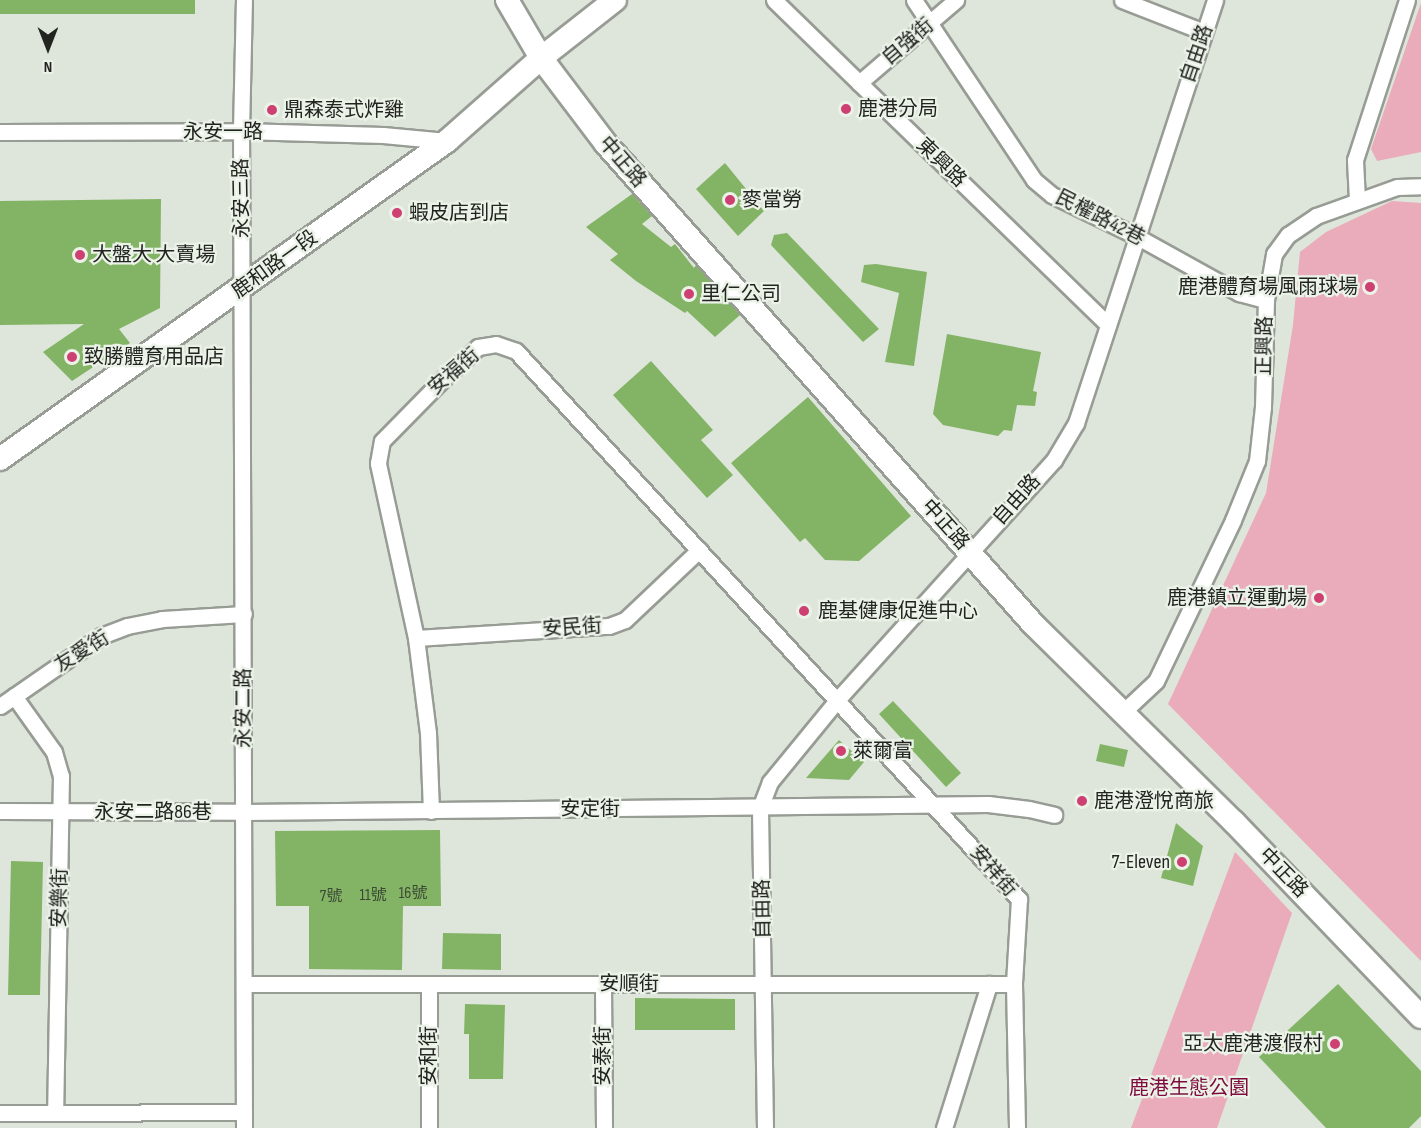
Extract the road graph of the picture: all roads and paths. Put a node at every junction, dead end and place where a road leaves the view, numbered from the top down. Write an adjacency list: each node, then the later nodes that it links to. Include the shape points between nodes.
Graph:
1 (244, 0): 14 (street, 永安三路)
2 (507, 0): 12 (main road, 中正路)
3 (615, 0): 12 (main road, 鹿和路一段)
4 (774, 0): 13 (street, 東興路)
5 (914, 0): 10 (street, 民權路42巷)
6 (956, 0): 10 (street, 自強街)
7 (1122, 0): 11 (street)
8 (1215, 0): 11 (street, 自由路)
9 (1407, 0): 18 (street, via 1355,160)
10 (930, 25): 13 (street, 自強街); 19 (street, 民權路42巷, via 1034,180 1052,195)
11 (1204, 32): 19 (street, 自由路)
12 (541, 58): 16 (main road, 鹿和路一段); 25 (main road, 中正路, via 606,144)
13 (859, 83): 22 (street, 東興路)
14 (241, 131): 15 (street, 永安一路); 16 (street, 永安一路); 20 (street, 永安三路)
15 (0, 132)
16 (447, 141): 20 (main road, 鹿和路一段)
17 (1421, 186): 18 (street, 正興路, via 1397,187)
18 (1357, 200): 21 (street, 正興路, via 1316,216 1288,235 1274,254)
19 (1136, 236): 21 (street, 民權路42巷, via 1239,293); 22 (street, 自由路)
20 (243, 288): 23 (main road, 鹿和路一段); 26 (street, 永安二路)
21 (1266, 300): 31 (street, 正興路, via 1257,461 1156,681)
22 (1107, 325): 25 (street, 自由路, via 1076,423 1059,451)
23 (0, 459)
24 (699, 550): 27 (street, 安民街, via 625,620 609,626); 27 (street, 安福街, via 516,351 496,344 478,347 382,441 378,463); 29 (street, 安福街)
25 (970, 553): 29 (street, 自由路); 31 (main road, 中正路, via 1033,624)
26 (244, 614): 28 (street, 友愛街, via 162,619 118,629 101,636); 37 (street, 永安二路)
27 (416, 638): 36 (street, 安福街, via 428,733)
28 (14, 696): 30 (street, 友愛街); 35 (street, 安樂街, via 54,752)
29 (838, 699): 32 (street, 安祥街); 33 (street, 自由路, via 770,782)
30 (0, 706)
31 (1124, 712): 45 (main road, 中正路)
32 (937, 806): 33 (street, 安定街); 38 (street, 安定街, via 988,804); 44 (street, 安祥街, via 1019,899)
33 (760, 808): 36 (street, 安定街); 42 (street, 自由路)
34 (0, 811): 35 (street, 永安二路86巷)
35 (62, 811): 37 (street, 永安二路86巷); 48 (street, 安樂街)
36 (431, 811): 37 (street, 安定街)
37 (244, 812): 39 (street, 永安二路)
38 (1054, 815)
39 (244, 984): 40 (street, 安順街); 46 (street, 永安二路)
40 (429, 984): 41 (street, 安順街); 50 (street, 安和街)
41 (603, 984): 42 (street, 安順街); 51 (street, 安泰街)
42 (765, 984): 43 (street, 安順街); 52 (street, 自由路)
43 (989, 984): 44 (street, 安順街); 53 (street)
44 (1014, 984): 54 (street, 安祥街)
45 (1421, 1017)
46 (244, 1112): 48 (street); 49 (street, 永安二路)
47 (0, 1113): 48 (street)
48 (56, 1113)
49 (244, 1128)
50 (429, 1128)
51 (604, 1128)
52 (765, 1128)
53 (944, 1128)
54 (1017, 1128)

